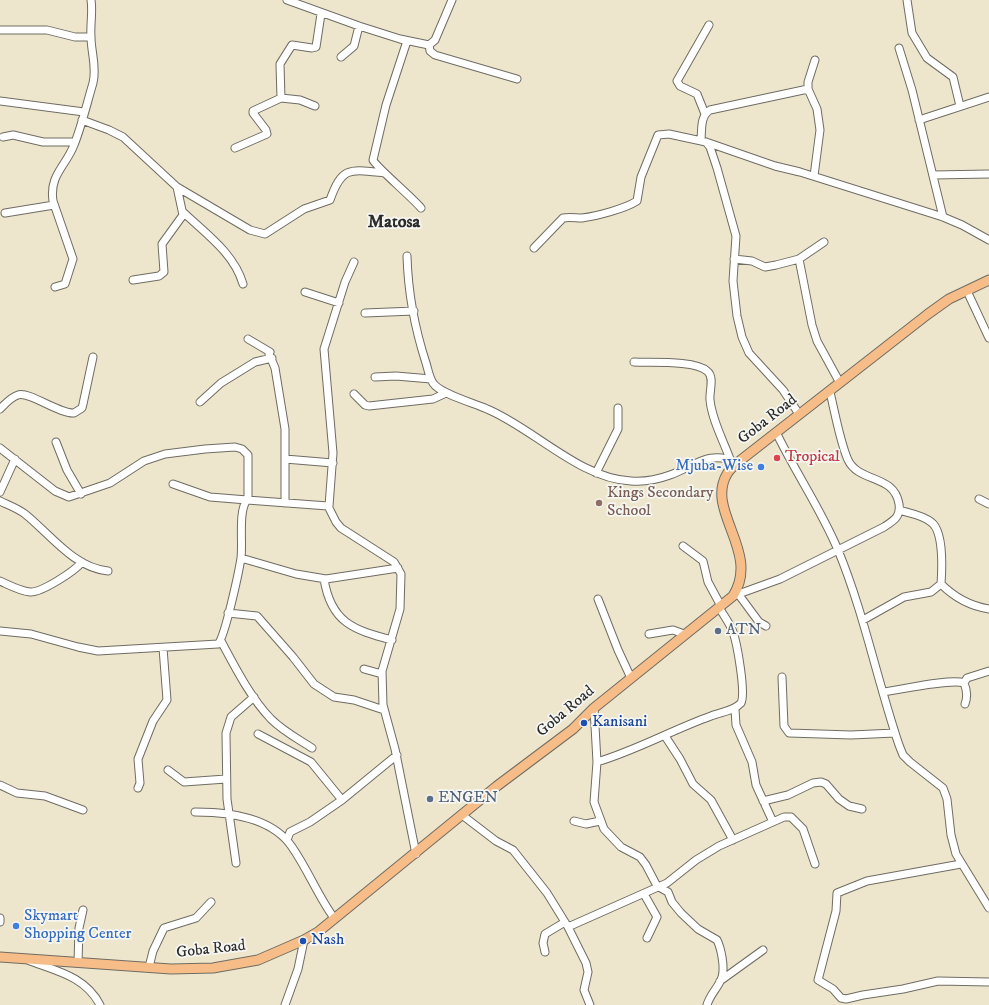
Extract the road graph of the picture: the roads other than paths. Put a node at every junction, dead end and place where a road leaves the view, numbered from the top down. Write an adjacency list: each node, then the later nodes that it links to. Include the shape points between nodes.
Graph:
1 (91, 0): 9 (street)
2 (287, 0): 5 (street)
3 (452, 0): 11 (street, via 435,40)
4 (907, 0): 21 (street, via 912,33 926,58 953,77)
5 (321, 14): 7 (street); 18 (street, via 316,47 292,45 280,64)
6 (709, 24): 23 (street, via 677,81 680,86 697,94)
7 (359, 26): 10 (street); 13 (street, via 354,46)
8 (0, 30): 9 (street, via 45,30)
9 (91, 37): 22 (street, via 94,74)
10 (407, 41): 11 (street); 30 (street, via 386,105 374,157 374,164)
11 (429, 45): 15 (street, via 430,51 436,55)
12 (899, 48): 25 (street)
13 (341, 57)
14 (815, 60): 16 (street, via 810,72)
15 (517, 79)
16 (808, 89): 23 (street, via 715,108); 33 (street, via 816,109 820,130)
17 (989, 97): 21 (street)
18 (281, 98): 20 (street, via 300,100); 29 (street, via 253,111 267,134)
19 (0, 101): 22 (street)
20 (315, 106)
21 (960, 106): 25 (street)
22 (84, 112): 24 (street)
23 (705, 114): 27 (street, via 702,125)
24 (82, 120): 28 (street); 34 (street, via 123,137)
25 (919, 120): 32 (street)
26 (3, 137): 28 (street, via 13,135 43,142)
27 (704, 140): 33 (street, via 775,166); 42 (street, via 669,134 658,135 641,177 637,201 629,206 590,216 563,218); 44 (street, via 710,146 734,227)
28 (75, 142): 35 (street, via 55,178 52,191)
29 (235, 148)
30 (384, 173): 34 (street, via 354,170 346,172 335,186 330,200 304,209 264,234 250,230); 36 (street)
31 (989, 174): 32 (street)
32 (933, 175): 39 (street)
33 (814, 176): 39 (street)
34 (178, 188): 37 (street)
35 (54, 205): 38 (street); 50 (street, via 73,261 65,284)
36 (421, 208)
37 (183, 212): 47 (street, via 162,244 164,272 159,276); 49 (street, via 230,257)
38 (5, 213)
39 (943, 217): 40 (street)
40 (989, 240)
41 (824, 242): 45 (street)
42 (534, 248)
43 (406, 256): 54 (street)
44 (734, 259): 45 (street, via 752,261 766,267); 70 (street, via 734,298 745,345 749,353 787,395)
45 (799, 259): 63 (street, via 817,341)
46 (354, 262): 53 (street)
47 (133, 280)
48 (989, 280): 51 (main road, Goba Road)
49 (243, 284)
50 (55, 287)
51 (967, 291): 56 (street); 63 (main road, Goba Road, via 949,299)
52 (306, 292): 53 (street)
53 (339, 303): 77 (street, via 324,348)
54 (414, 311): 55 (street); 62 (street)
55 (364, 313)
56 (989, 338)
57 (248, 339): 59 (street, via 270,352)
58 (93, 357): 69 (street, via 82,408 74,413 64,412 22,394 14,397)
59 (272, 358): 67 (street, via 255,362 221,383); 75 (street, via 285,429)
60 (634, 362): 76 (street, via 676,363 696,366 708,372 711,378 712,411)
61 (375, 376): 62 (street)
62 (431, 380): 65 (street)
63 (840, 383): 64 (main road, Goba Road)
64 (830, 392): 70 (main road, Goba Road); 88 (street, via 848,460 857,471 872,476 892,488 898,497)
65 (446, 393): 66 (street, via 433,399 369,406); 78 (street, via 496,413)
66 (354, 394)
67 (200, 402)
68 (618, 408): 78 (street, via 618,429)
69 (0, 409)
70 (799, 414): 71 (main road, Goba Road)
71 (776, 432): 76 (main road, Goba Road); 90 (street, via 826,522)
72 (56, 442): 81 (street)
73 (0, 448): 74 (street)
74 (15, 459): 80 (street); 81 (street, via 60,494 72,497)
75 (285, 459): 77 (street); 85 (street)
76 (733, 461): 78 (street, via 708,458 669,475 638,481 608,478); 98 (main road, Goba Road, via 722,494 723,505 740,552 740,583)
77 (333, 463): 87 (street)
78 (596, 473)
79 (173, 484): 82 (street, via 222,499)
80 (0, 492)
81 (81, 494): 82 (street, via 110,483 139,464 160,455 235,447 248,455)
82 (248, 499): 85 (street); 91 (street, via 244,505)
83 (979, 499): 86 (street)
84 (0, 501): 92 (street, via 25,514)
85 (285, 503): 87 (street)
86 (989, 504)
87 (329, 506): 93 (street, via 341,528 394,562)
88 (899, 510): 90 (street, via 897,518 890,523); 97 (street, via 928,520 936,527 943,561)
89 (683, 546): 100 (street, via 703,561 708,582)
90 (838, 550): 98 (street, via 780,580); 103 (street)
91 (241, 558): 95 (street, via 296,574); 102 (street)
92 (82, 562): 94 (street, via 93,569); 96 (street, via 72,571 34,592 26,592)
93 (398, 568): 95 (street); 108 (street, via 401,577 401,600)
94 (108, 571)
95 (324, 579): 108 (street, via 327,595 344,622 354,628)
96 (0, 581)
97 (941, 584): 101 (street, via 950,594); 103 (street, via 931,592 904,597)
98 (736, 596): 100 (main road, Goba Road); 104 (street, via 759,622)
99 (598, 599): 115 (street)
100 (720, 606): 107 (main road, Goba Road); 121 (street, via 732,628 736,642 743,698)
101 (989, 609)
102 (228, 613): 109 (street); 122 (street, via 257,616 308,678 334,697 354,700)
103 (863, 620): 117 (street)
104 (766, 626)
105 (0, 631): 110 (street, via 31,634 87,650)
106 (649, 634): 107 (street, via 674,630)
107 (684, 634): 115 (main road, Goba Road)
108 (392, 640): 113 (street)
109 (221, 641): 110 (street, via 214,646); 118 (street)
110 (163, 648): 132 (street, via 167,700 153,721 138,759)
111 (364, 669): 113 (street)
112 (989, 671): 116 (street, via 967,678)
113 (382, 674): 122 (street)
114 (782, 677): 123 (street, via 784,726 789,732 851,735)
115 (631, 678): 120 (main road, Goba Road)
116 (964, 683): 117 (street, via 948,681); 119 (street, via 967,696)
117 (883, 692): 123 (street)
118 (254, 697): 126 (street, via 272,720); 130 (street, via 233,715 228,723)
119 (965, 704)
120 (594, 708): 128 (street); 139 (main road, Goba Road, via 572,729)
121 (734, 709): 125 (street, via 683,726); 134 (street, via 736,725 752,762 755,783)
122 (384, 710): 127 (street)
123 (895, 733): 148 (street, via 903,755 943,788 953,843)
124 (258, 734): 133 (street, via 311,762)
125 (665, 736): 128 (street); 144 (street, via 693,784 711,800)
126 (312, 748)
127 (397, 755): 133 (street); 145 (street)
128 (597, 762): 141 (street, via 594,797)
129 (168, 770): 130 (street, via 184,782)
130 (226, 779): 138 (street)
131 (0, 785): 136 (street, via 17,793 45,796)
132 (138, 788)
133 (342, 800): 143 (street, via 290,832)
134 (763, 801): 135 (street, via 821,782 849,806); 142 (street)
135 (862, 809)
136 (83, 810)
137 (195, 812): 138 (street)
138 (228, 813): 143 (street, via 265,825); 146 (street)
139 (462, 815): 145 (main road, Goba Road); 157 (street, via 496,841 513,850 544,889)
140 (574, 820): 141 (street, via 586,824)
141 (600, 821): 149 (street, via 621,847 640,858)
142 (773, 822): 144 (street); 147 (street, via 787,816 796,821 803,829)
143 (287, 840): 155 (street)
144 (733, 840): 149 (street, via 704,854)
145 (416, 854): 155 (main road, Goba Road)
146 (236, 863)
147 (815, 864)
148 (962, 864): 152 (street); 167 (street, via 867,881 837,893 836,911 818,980 846,999 938,981)
149 (658, 887): 150 (street); 166 (street, via 668,892 680,913 698,929 717,940 722,968)
150 (644, 894): 157 (street); 158 (street, via 657,917)
151 (211, 902): 165 (street, via 196,918 164,928)
152 (989, 908)
153 (83, 910): 164 (street, via 79,928)
154 (0, 918): 156 (street)
155 (334, 918): 159 (main road, Goba Road, via 324,928)
156 (0, 922)
157 (567, 924): 161 (street, via 545,934); 170 (street, via 587,965 584,990)
158 (648, 938)
159 (304, 940): 165 (main road, Goba Road, via 258,960 213,968); 169 (street, via 298,969)
160 (763, 950): 166 (street)
161 (545, 952)
162 (0, 957): 163 (main road, Goba Road)
163 (25, 960): 164 (main road, Goba Road); 168 (street, via 80,982 92,992)
164 (78, 963): 165 (main road, Goba Road)
165 (149, 967)
166 (720, 981): 171 (street)
167 (989, 982)
168 (100, 1005)
169 (285, 1005)
170 (590, 1005)
171 (707, 1005)

